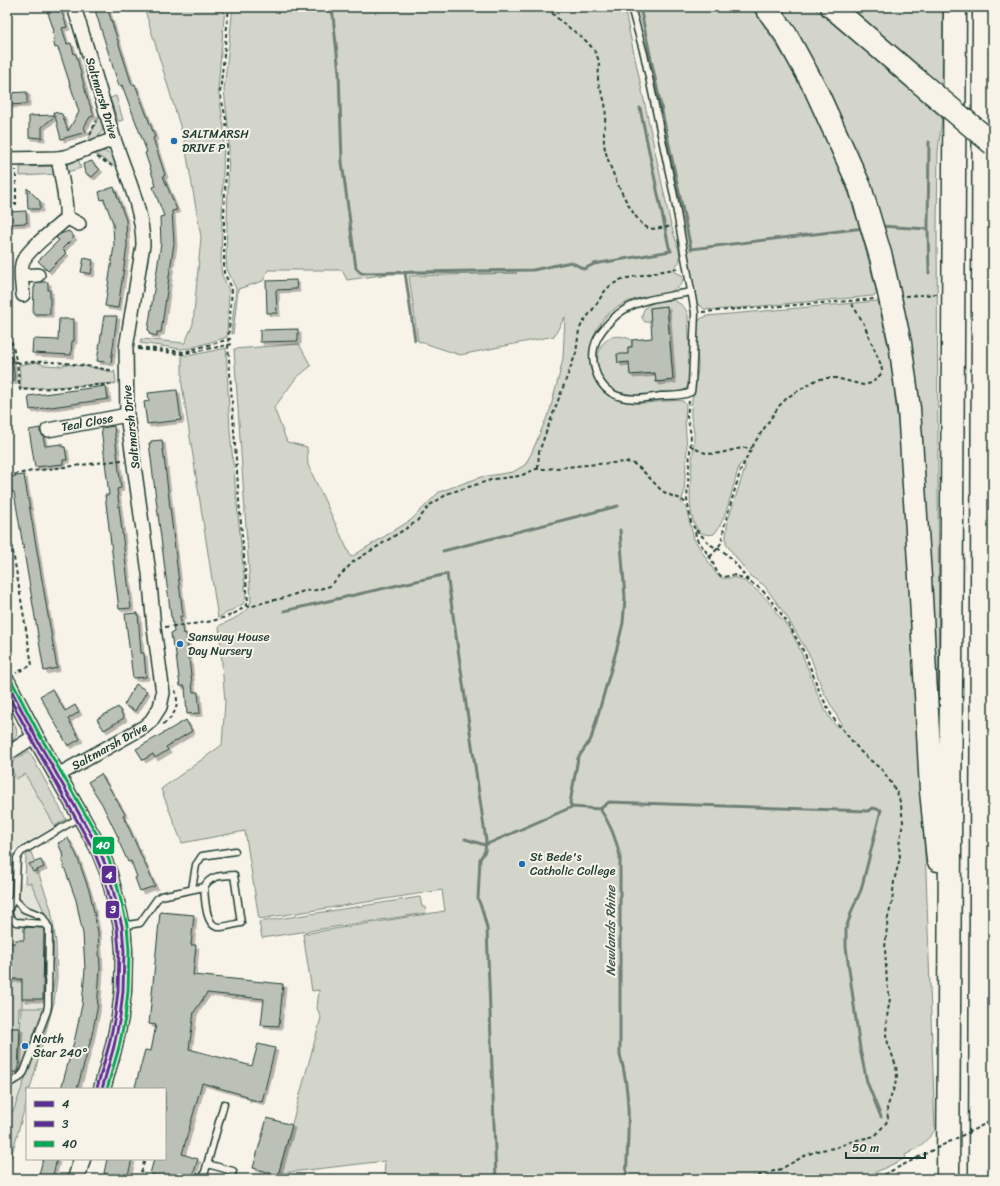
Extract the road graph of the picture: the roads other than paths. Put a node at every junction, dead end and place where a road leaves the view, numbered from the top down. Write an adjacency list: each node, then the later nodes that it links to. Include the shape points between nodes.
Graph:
1 (74, 7): 7 (street, Saltmarsh Drive)
2 (631, 7): 15 (lane, via 644,54)
3 (766, 7): 30 (highway, bridge, via 786,35 815,88 860,187 881,257 898,335 909,409 936,846)
4 (832, 7): 8 (highway, bridge)
5 (954, 7): 30 (highway)
6 (984, 7): 21 (highway)
7 (114, 139): 9 (street); 17 (street, Saltmarsh Drive, via 143,234 122,372)
8 (993, 144)
9 (58, 158): 10 (street); 11 (street)
10 (12, 159)
11 (66, 218): 12 (street); 14 (street, via 26,254)
12 (79, 224)
13 (38, 274): 14 (street)
14 (22, 276): 16 (street)
15 (691, 292): 15 (lane, via 650,299 619,314 611,321 595,346 594,363 600,383 620,397 628,398 650,399 691,392 694,313)
16 (23, 295)
17 (127, 415): 18 (street, Teal Close); 24 (street, Saltmarsh Drive, via 163,693 160,707 144,727)
18 (48, 430)
19 (993, 571): 21 (highway)
20 (10, 678): 22 (street)
21 (982, 714): 44 (highway)
22 (35, 736): 23 (street); 24 (street)
23 (7, 754)
24 (58, 775): 25 (street)
25 (80, 817): 29 (lane, via 20,853 17,858); 33 (street, via 98,847 109,874)
26 (235, 851): 28 (lane, via 202,856 196,865)
27 (204, 887): 27 (lane, via 212,878 234,874 241,923 218,927 213,925 208,920); 28 (lane)
28 (192, 889): 33 (lane, via 161,896 140,923)
29 (15, 898): 31 (lane, via 19,905); 32 (lane, via 9,907 9,916 14,922)
30 (950, 909): 43 (highway)
31 (29, 911): 32 (lane, via 32,918); 34 (lane, via 42,916)
32 (24, 923): 34 (lane, via 45,924)
33 (122, 926): 36 (street, via 124,951 120,1017)
34 (49, 928): 35 (lane, via 47,1012 24,1072)
35 (9, 1083)
36 (102, 1088)
37 (224, 1104): 39 (lane)
38 (82, 1160): 41 (street)
39 (207, 1164): 40 (lane, via 233,1171); 42 (lane)
40 (231, 1178)
41 (76, 1179)
42 (203, 1179)
43 (948, 1179)
44 (980, 1179)

